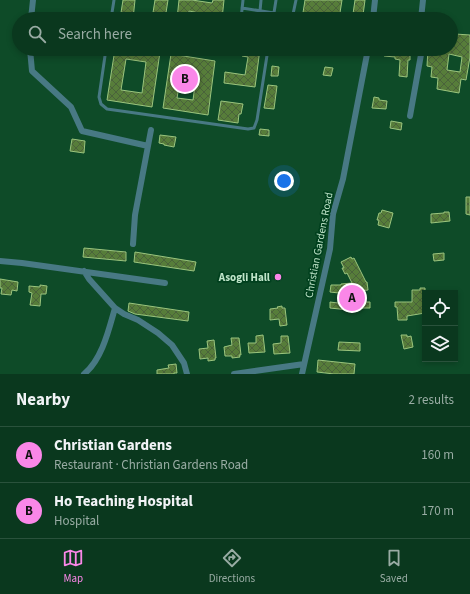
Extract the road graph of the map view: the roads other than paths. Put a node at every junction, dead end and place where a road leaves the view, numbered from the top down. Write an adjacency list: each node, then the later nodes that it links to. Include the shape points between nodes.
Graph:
1 (33, 0): 11 (street)
2 (114, 0): 12 (lane)
3 (243, 0): 9 (lane)
4 (261, 0): 10 (lane)
5 (276, 0): 15 (lane)
6 (296, 0): 16 (lane)
7 (376, 0): 17 (street)
8 (423, 0): 18 (street)
9 (242, 8): 10 (lane); 13 (lane)
10 (260, 11): 14 (lane)
11 (32, 12)
12 (112, 12)
13 (242, 12)
14 (267, 12)
15 (274, 12)
16 (293, 12)
17 (373, 12)
18 (422, 12)
19 (31, 56): 26 (street, via 32,71 71,107 82,131)
20 (105, 56): 21 (lane, via 99,97 101,104 107,109 248,129 254,128 257,120)
21 (267, 56)
22 (367, 56): 32 (street, Christian Gardens Road, via 343,180 333,214 330,250)
23 (421, 56): 24 (street)
24 (410, 116)
25 (151, 130): 26 (street)
26 (148, 146): 27 (street, via 135,215)
27 (133, 244)
28 (0, 261): 29 (street)
29 (84, 271): 30 (street); 31 (street)
30 (164, 283)
31 (115, 308): 33 (street, via 104,344); 34 (street, via 138,320 172,345 184,363)
32 (304, 364): 35 (street); 36 (street, Christian Gardens Road)
33 (87, 373)
34 (187, 374)
35 (234, 374)
36 (302, 374)

